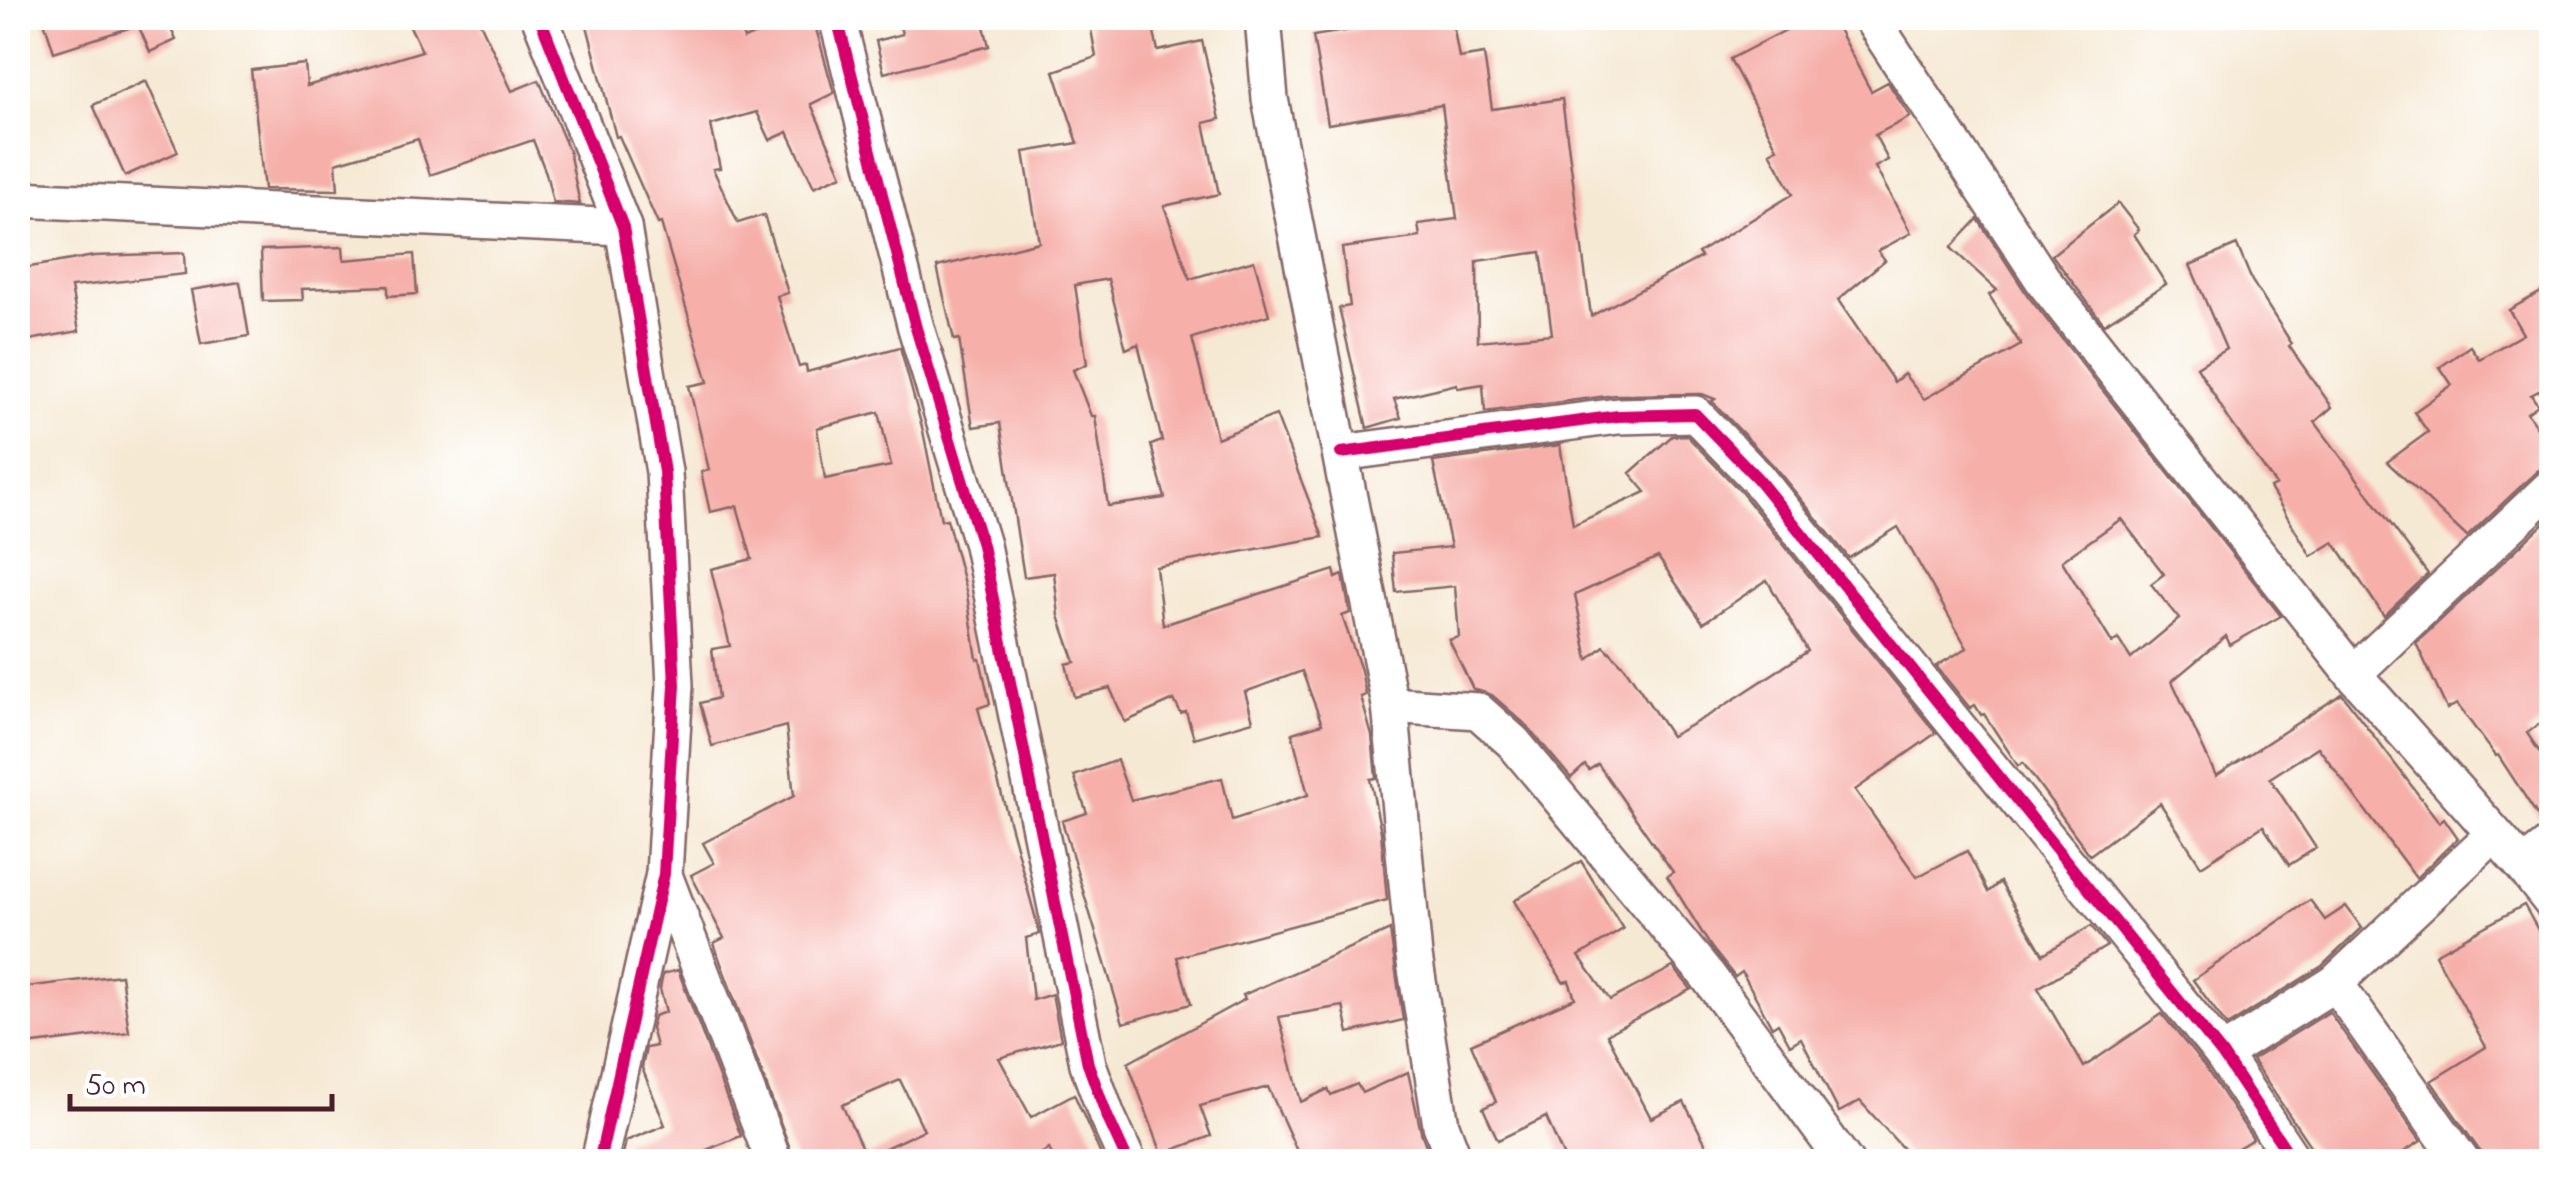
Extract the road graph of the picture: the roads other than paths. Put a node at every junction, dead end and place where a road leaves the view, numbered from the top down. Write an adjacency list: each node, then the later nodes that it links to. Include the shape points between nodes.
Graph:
1 (540, 18): 6 (street)
2 (837, 18): 20 (street, via 916,328 982,546 1088,1064)
3 (1263, 18): 7 (street, via 1270,99)
4 (1871, 18): 9 (street, via 2045,283)
5 (18, 200): 6 (street)
6 (623, 228): 14 (street, via 664,472 675,685)
7 (1341, 454): 10 (street); 17 (street, via 1618,416 1694,414 1757,478)
8 (2552, 486): 9 (street)
9 (2354, 674): 11 (street)
10 (1390, 705): 21 (street, via 1414,956 1441,1125); 22 (street, via 1478,710 1513,742 1707,975)
11 (2494, 834): 13 (street); 16 (street)
12 (2552, 842): 13 (street)
13 (2523, 866): 15 (street)
14 (664, 874): 18 (street); 19 (street)
15 (2552, 904)
16 (2335, 983): 17 (street); 24 (street)
17 (2222, 1054): 23 (street)
18 (600, 1162)
19 (774, 1162)
20 (1128, 1162)
21 (1455, 1162)
22 (1844, 1162)
23 (2294, 1162)
24 (2462, 1162)

